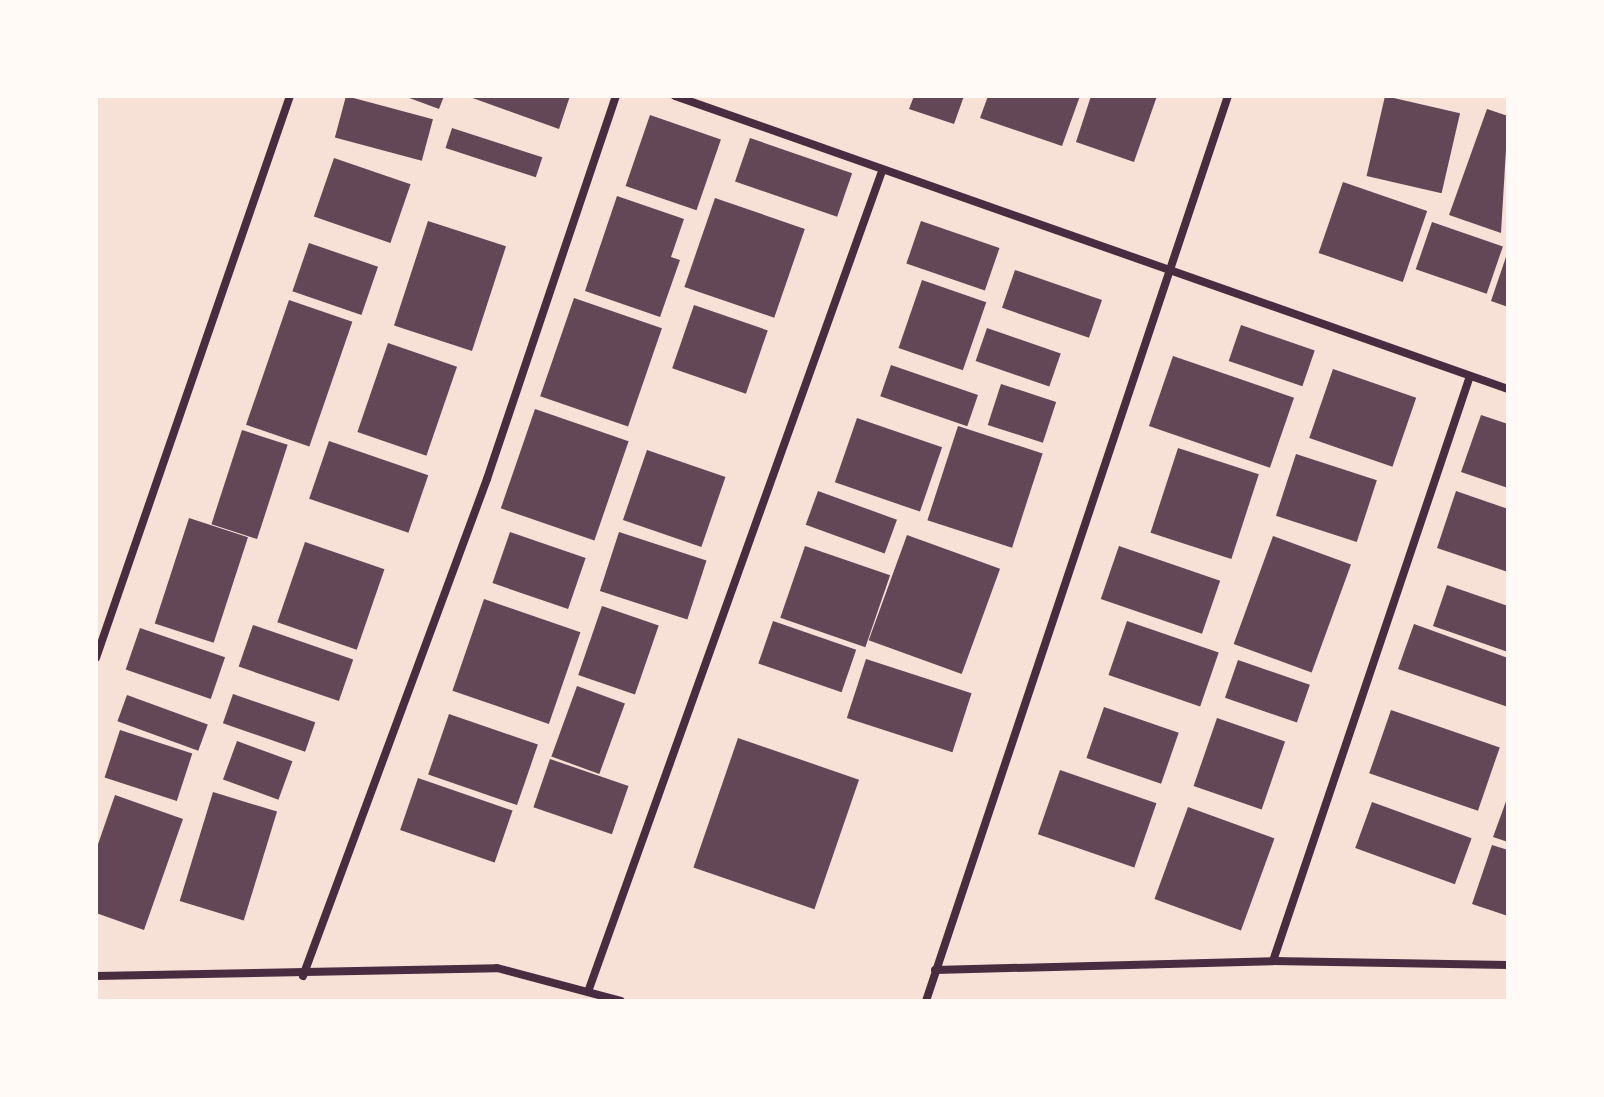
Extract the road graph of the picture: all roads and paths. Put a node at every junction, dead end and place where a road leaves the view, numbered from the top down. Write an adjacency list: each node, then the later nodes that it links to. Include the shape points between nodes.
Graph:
1 (290, 96): 9 (street)
2 (616, 96): 14 (street, via 487,479)
3 (675, 96): 5 (street)
4 (1228, 96): 6 (street)
5 (881, 174): 6 (street); 15 (street)
6 (1170, 267): 7 (street); 12 (street)
7 (1470, 376): 8 (street); 10 (street)
8 (1508, 389)
9 (96, 658)
10 (1273, 961): 11 (street); 12 (street)
11 (1508, 965)
12 (935, 970): 17 (street)
13 (96, 976): 14 (street)
14 (303, 976): 15 (street, via 497,968)
15 (589, 989): 16 (street)
16 (621, 1001)
17 (926, 1001)

